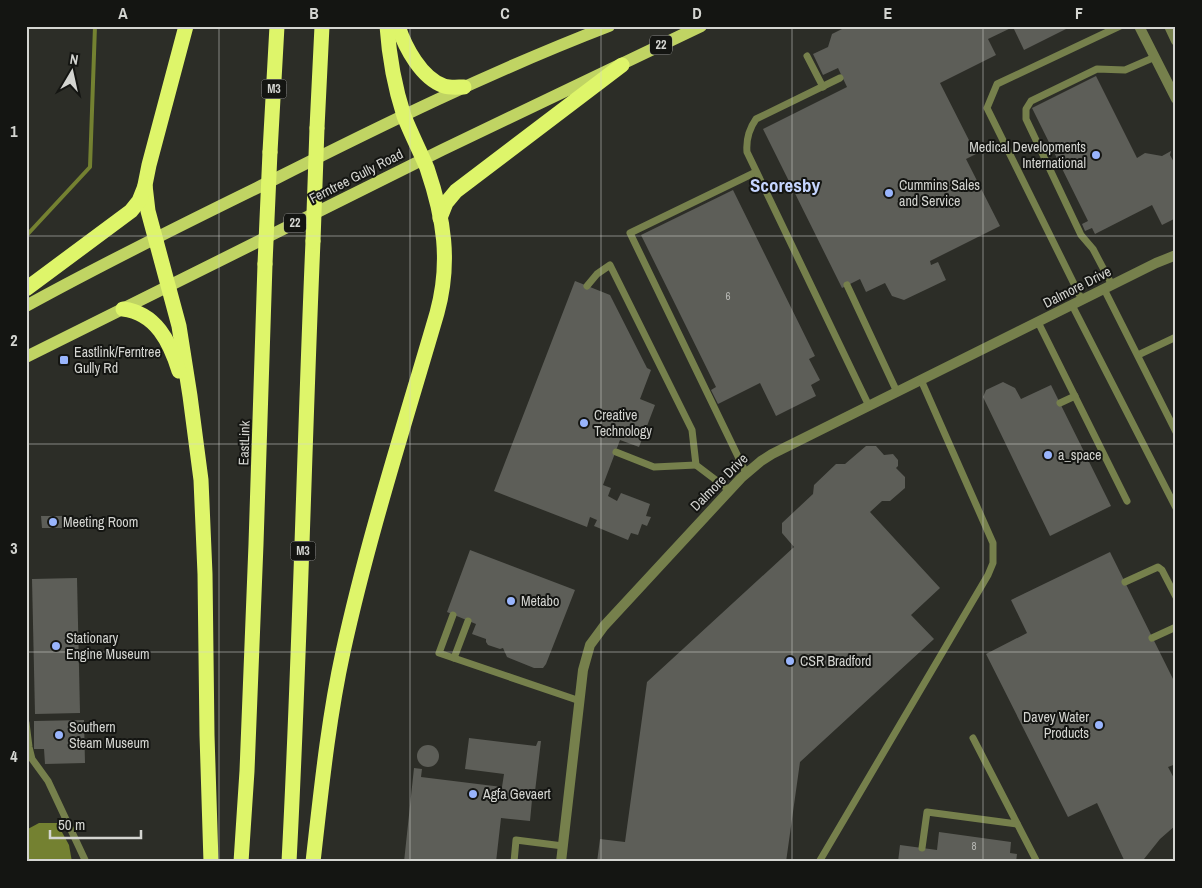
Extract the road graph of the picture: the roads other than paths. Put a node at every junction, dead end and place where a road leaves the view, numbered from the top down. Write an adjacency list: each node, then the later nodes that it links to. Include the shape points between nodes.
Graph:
1 (186, 26): 22 (highway)
2 (277, 26): 68 (highway, EastLink / M3, bridge)
3 (322, 26): 69 (highway, M3, bridge, via 305,430 296,754)
4 (387, 26): 19 (highway)
5 (398, 26): 16 (highway, via 411,55 429,75 444,86)
6 (609, 26): 16 (main road)
7 (701, 26): 14 (main road, Ferntree Gully Road / 22)
8 (1120, 26): 33 (lane, via 997,84 987,108)
9 (1139, 26): 13 (street)
10 (1168, 26): 11 (street)
11 (1176, 41)
12 (807, 56): 17 (lane)
13 (1155, 57): 18 (street); 31 (lane, via 1125,70 1097,69 1031,100 1025,113 1080,235 1093,249)
14 (622, 65): 20 (main road, Ferntree Gully Road / 22); 23 (highway, via 456,191)
15 (840, 78): 17 (lane)
16 (464, 87): 19 (main road)
17 (823, 87): 21 (lane, via 756,119 747,146)
18 (1176, 99)
19 (404, 115): 20 (highway); 24 (main road)
20 (422, 159): 23 (highway); 29 (main road, Ferntree Gully Road / 22)
21 (756, 172): 44 (lane); 49 (lane, via 630,233)
22 (145, 185): 24 (highway); 32 (highway, via 131,211)
23 (440, 218): 70 (highway, via 446,260 441,299 352,613 329,732)
24 (156, 238): 29 (highway); 34 (main road)
25 (1176, 250): 27 (street, Dalmore Drive)
26 (1176, 255): 27 (street, Dalmore Drive)
27 (1156, 263): 31 (street, Dalmore Drive)
28 (847, 285): 41 (lane)
29 (168, 286): 35 (main road, Ferntree Gully Road / 22); 46 (highway, via 179,326)
30 (587, 286): 48 (lane, via 610,265 692,430)
31 (1108, 287): 33 (street, Dalmore Drive); 38 (lane)
32 (26, 289)
33 (1077, 302): 36 (street, Dalmore Drive); 52 (lane)
34 (26, 306)
35 (123, 308): 39 (main road, Ferntree Gully Road / 22); 46 (highway, via 138,311 152,322 174,354)
36 (1038, 322): 40 (street, Dalmore Drive); 42 (lane)
37 (1176, 337): 38 (lane)
38 (1138, 355): 45 (lane)
39 (26, 358)
40 (921, 380): 41 (street, Dalmore Drive); 73 (lane, via 993,543 993,563)
41 (897, 392): 44 (street, Dalmore Drive)
42 (1075, 396): 43 (lane); 51 (lane)
43 (1060, 403)
44 (869, 406): 49 (street, Dalmore Drive, via 772,454)
45 (1176, 432)
46 (195, 438): 67 (highway, via 203,516)
47 (616, 452): 48 (lane, via 654,467)
48 (696, 466): 50 (lane)
49 (746, 473): 50 (street, Dalmore Drive)
50 (729, 490): 60 (street, Dalmore Drive, via 594,639 584,660)
51 (1127, 501)
52 (1176, 508)
53 (1125, 582): 54 (lane, via 1158,567)
54 (1176, 597)
55 (453, 614): 59 (lane, via 439,653)
56 (468, 621): 59 (lane)
57 (1176, 627): 58 (lane)
58 (1152, 638)
59 (454, 658): 60 (lane)
60 (580, 700): 64 (street, Dalmore Drive)
61 (26, 723): 66 (lane, via 32,759 48,781)
62 (973, 738): 63 (lane)
63 (1017, 824): 65 (lane, via 927,812); 74 (lane)
64 (563, 846): 71 (lane, via 516,840); 72 (street, Dalmore Drive)
65 (922, 848)
66 (86, 862)
67 (211, 862)
68 (241, 862)
69 (289, 862)
70 (313, 862)
71 (514, 862)
72 (561, 862)
73 (819, 862)
74 (1037, 862)

